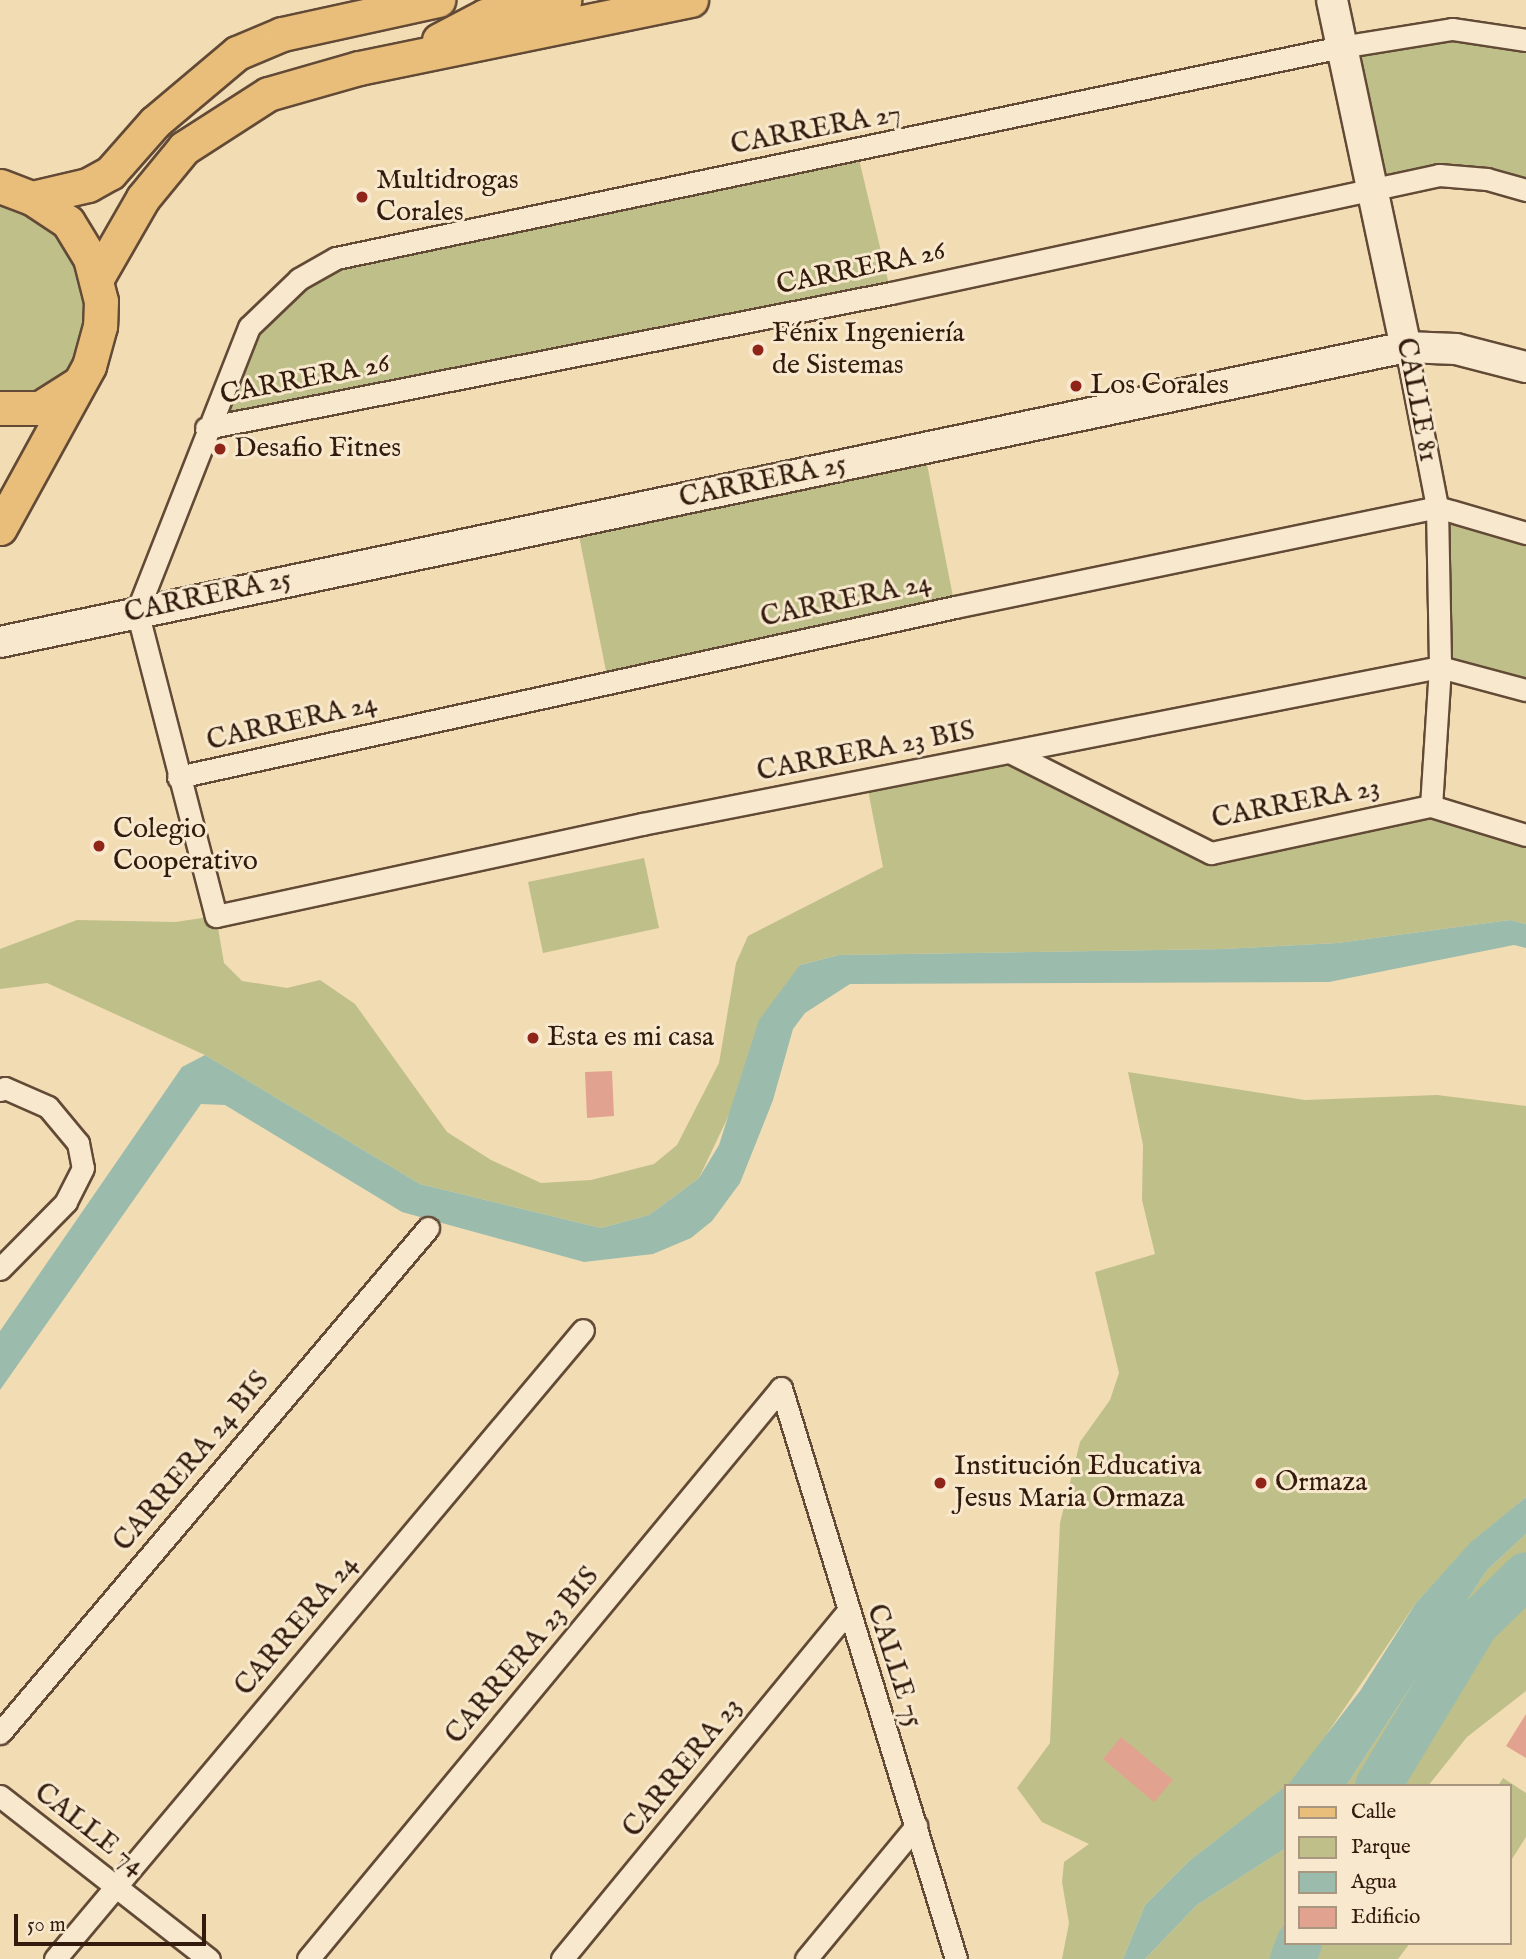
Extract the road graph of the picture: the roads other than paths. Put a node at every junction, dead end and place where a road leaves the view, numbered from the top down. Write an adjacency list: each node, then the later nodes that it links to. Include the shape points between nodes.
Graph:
1 (438, 0): 11 (main road, via 282,34 237,53 155,122 110,173 88,185)
2 (564, 0): 7 (main road, via 485,16)
3 (691, 0): 7 (main road)
4 (1332, 0): 6 (street, CALLE 81)
5 (1526, 40): 6 (street, CARRERA 27, via 1452,29)
6 (1341, 47): 9 (street, CALLE 81); 17 (street, CARRERA 27, via 336,258 299,279 249,327)
7 (399, 60): 12 (main road, via 268,94 223,119 184,148 143,198)
8 (0, 186): 11 (main road)
9 (1370, 189): 10 (street, CARRERA 26, via 1439,175 1487,179); 13 (street, CALLE 81); 17 (street, CARRERA 26, via 891,293)
10 (1526, 190)
11 (32, 198): 12 (main road, via 68,222)
12 (97, 278): 15 (main road, via 100,326)
13 (1406, 347): 14 (street, CARRERA 25, via 1456,349); 18 (street, CALLE 81); 21 (street, CARRERA 25)
14 (1526, 367)
15 (81, 382): 16 (main road, via 40,408); 19 (main road)
16 (0, 408)
17 (206, 428): 21 (street, CARRERA 27)
18 (1437, 507): 20 (street, CARRERA 24); 23 (street, CALLE 81); 26 (street, CARRERA 24, via 755,649)
19 (0, 528)
20 (1526, 533)
21 (137, 611): 22 (street, CARRERA 25); 26 (street)
22 (0, 642)
23 (1440, 667): 24 (street, CARRERA 23 BIS); 25 (street, CARRERA 23 BIS); 27 (street, CALLE 81)
24 (1526, 691)
25 (1010, 752): 26 (street, CARRERA 23 BIS, via 642,824 216,916); 27 (street, CARRERA 23, via 1211,853)
26 (178, 777)
27 (1431, 806): 28 (street, CARRERA 23)
28 (1526, 835)
29 (0, 1090): 31 (street, via 5,1088 48,1107 78,1143 83,1168 66,1202)
30 (428, 1228): 35 (street, CARRERA 24 BIS)
31 (0, 1269)
32 (583, 1329): 38 (street, CARRERA 24)
33 (781, 1388): 34 (street, CALLE 75); 41 (street, CARRERA 23 BIS)
34 (847, 1612): 37 (street, CALLE 75); 42 (street, CARRERA 23)
35 (0, 1733)
36 (0, 1796): 38 (street, CALLE 74)
37 (916, 1826): 43 (street); 44 (street, CALLE 75)
38 (116, 1886): 39 (street, CARRERA 24); 40 (street, CALLE 74)
39 (55, 1959)
40 (209, 1959)
41 (308, 1959)
42 (562, 1959)
43 (806, 1959)
44 (956, 1959)

